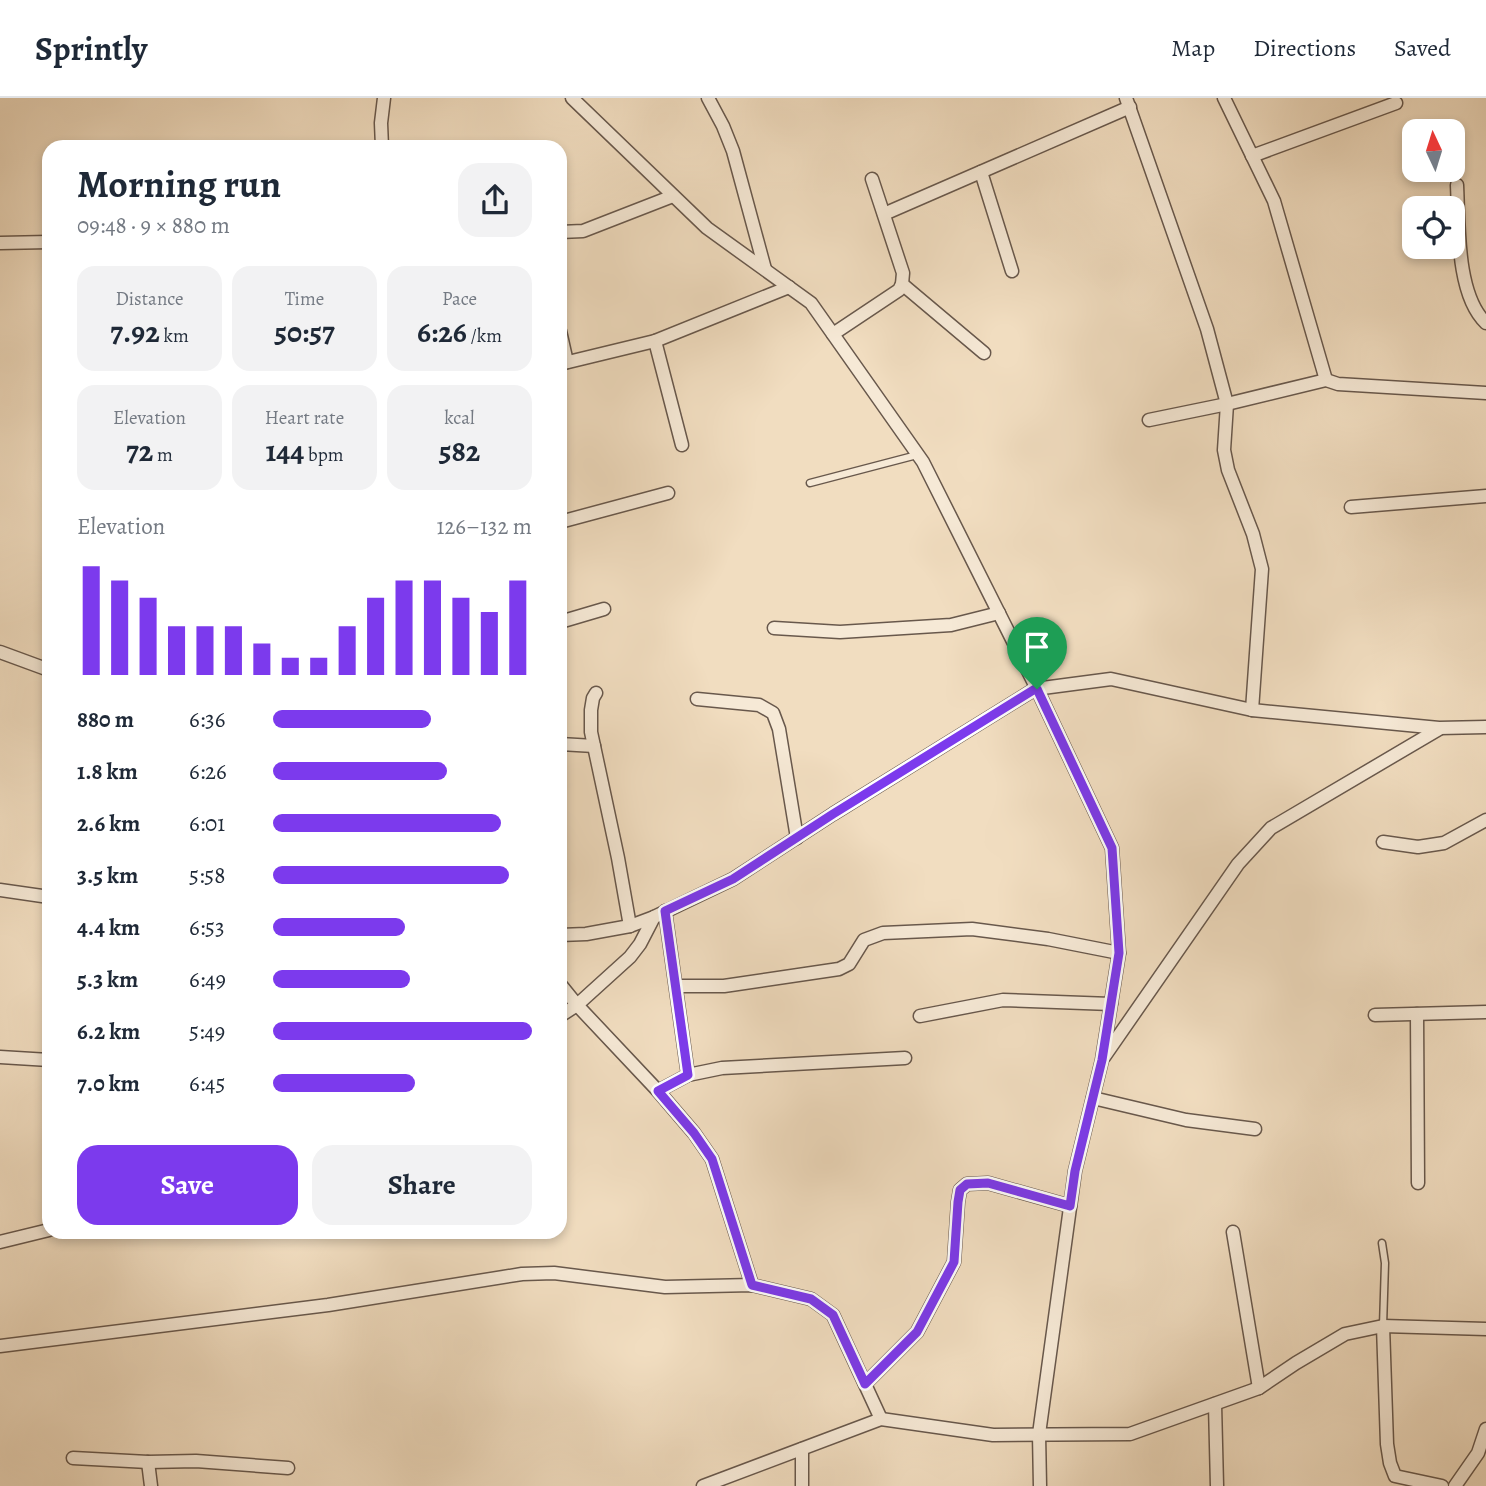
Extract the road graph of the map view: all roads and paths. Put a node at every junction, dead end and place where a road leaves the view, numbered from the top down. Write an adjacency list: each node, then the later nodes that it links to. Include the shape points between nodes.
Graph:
1 (384, 98): 7 (street)
2 (572, 98): 12 (street)
3 (708, 98): 17 (street, via 733,151)
4 (1224, 98): 8 (street)
5 (1128, 102): 9 (street); 28 (street, via 1207,329)
6 (1396, 103): 8 (street)
7 (382, 140)
8 (1252, 156): 26 (street, via 1274,201)
9 (981, 172): 13 (street); 18 (street)
10 (872, 179): 13 (street)
11 (1457, 185): 21 (street, via 1464,277)
12 (673, 195): 14 (street, via 583,231); 17 (street, via 707,228)
13 (884, 215): 19 (street, via 903,273)
14 (567, 232)
15 (42, 242): 16 (street)
16 (0, 243)
17 (765, 270): 20 (street)
18 (1012, 271)
19 (902, 284): 22 (street); 24 (street)
20 (789, 287): 22 (street, via 811,303); 23 (street)
21 (1486, 323)
22 (833, 334): 31 (street)
23 (655, 341): 25 (street); 30 (street)
24 (984, 353)
25 (567, 362)
26 (1326, 380): 27 (street); 28 (street)
27 (1486, 393)
28 (1227, 404): 29 (street); 46 (street, via 1224,450 1228,470 1262,569)
29 (1149, 420)
30 (682, 445)
31 (918, 455): 32 (lane); 38 (street)
32 (810, 483)
33 (668, 493): 36 (street)
34 (1486, 496): 35 (street)
35 (1351, 507)
36 (567, 520)
37 (604, 609): 39 (street)
38 (999, 613): 40 (street, via 951,625 840,632); 43 (street)
39 (567, 620)
40 (774, 628)
41 (0, 652): 42 (street)
42 (42, 667)
43 (1037, 689): 46 (street, via 1111,680); 52 (street); 59 (street, via 1112,848)
44 (596, 693): 50 (street, via 591,710)
45 (697, 699): 52 (street, via 759,705 773,713)
46 (1252, 710): 48 (street)
47 (1486, 727): 48 (street)
48 (1439, 729): 72 (street, via 1271,828 1238,864)
49 (567, 744): 50 (street)
50 (594, 746): 57 (street)
51 (1486, 820): 53 (street, via 1444,843 1418,847)
52 (797, 838): 56 (street, via 733,879)
53 (1383, 842)
54 (0, 890): 55 (street)
55 (42, 896)
56 (660, 914): 57 (street); 60 (street); 62 (street, via 630,957)
57 (630, 926): 58 (street)
58 (567, 935)
59 (1119, 953): 60 (street, via 972,929 883,933 864,940 849,964 839,969 724,986); 63 (street)
60 (676, 986): 73 (street)
61 (567, 992): 62 (street)
62 (577, 1004): 64 (street); 74 (street)
63 (1111, 1004): 68 (street, via 1003,1000); 72 (street)
64 (567, 1011)
65 (1486, 1013): 66 (street)
66 (1417, 1014): 67 (street); 77 (street)
67 (1375, 1015)
68 (920, 1016)
69 (0, 1057): 71 (street)
70 (905, 1058): 73 (street, via 722,1068)
71 (42, 1060)
72 (1102, 1060): 75 (street)
73 (688, 1075): 74 (street)
74 (658, 1091): 83 (street, via 712,1159)
75 (1093, 1098): 76 (street, via 1186,1120); 78 (street)
76 (1255, 1129)
77 (1418, 1183)
78 (1070, 1206): 87 (street, via 988,1183 967,1184 960,1190 954,1262 917,1332); 92 (street)
79 (42, 1232): 81 (street)
80 (1233, 1232): 88 (street)
81 (0, 1242)
82 (1382, 1243): 84 (lane)
83 (752, 1285): 86 (street, via 665,1287 554,1273 522,1274 327,1305); 87 (street, via 811,1299 833,1315)
84 (1383, 1326): 85 (street); 88 (street, via 1345,1334); 102 (street, via 1390,1463 1395,1476)
85 (1486, 1329)
86 (0, 1346)
87 (865, 1384): 90 (street)
88 (1258, 1388): 89 (street)
89 (1215, 1404): 92 (street, via 1130,1434); 101 (street)
90 (881, 1419): 92 (street, via 993,1435); 93 (street)
91 (1486, 1429): 103 (street, via 1478,1452)
92 (1039, 1434): 100 (street)
93 (802, 1450): 98 (street); 99 (street)
94 (73, 1458): 95 (street)
95 (148, 1462): 96 (street); 97 (street)
96 (288, 1468)
97 (150, 1486)
98 (703, 1486)
99 (802, 1486)
100 (1040, 1486)
101 (1217, 1486)
102 (1442, 1486)
103 (1455, 1486)

